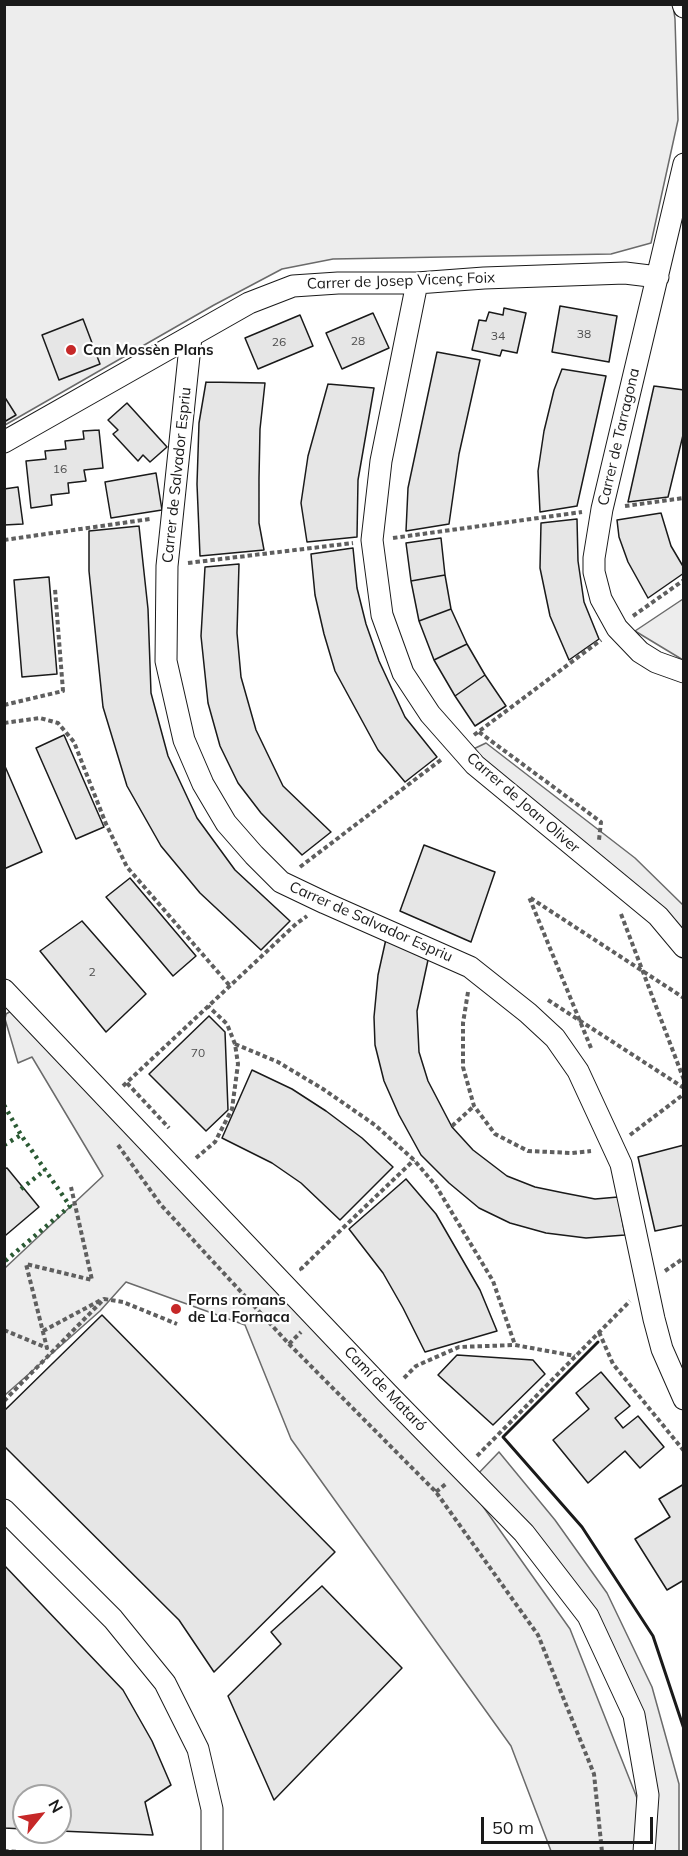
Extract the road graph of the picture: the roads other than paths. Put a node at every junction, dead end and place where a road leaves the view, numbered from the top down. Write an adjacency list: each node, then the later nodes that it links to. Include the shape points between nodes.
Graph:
1 (684, 164): 2 (street, Carrer de Tarragona)
2 (658, 277): 3 (street, Carrer de Josep Vicenç Foix, via 625,273); 6 (street, Carrer de Tarragona, via 602,509 594,548 594,572 601,599 617,628 640,652)
3 (417, 283): 4 (street, Carrer de Josep Vicenç Foix, via 292,286 249,303); 7 (street, Carrer de Joan Oliver, via 381,461 372,540 382,615 403,673 430,714 475,765 658,916)
4 (191, 337): 5 (street, Carrer de Josep Vicenç Foix); 9 (street, Carrer de Salvador Espriu, via 167,566 166,662 184,740 203,784 226,823 281,882 470,967 555,1038 620,1141 621,1164 654,1319 662,1349)
5 (4, 442)
6 (684, 672)
7 (684, 947)
8 (4, 990): 12 (street, Camí de Mataró, via 524,1533 588,1616 634,1715 648,1795)
9 (684, 1399)
10 (4, 1510): 11 (street, via 114,1619 165,1683 198,1749 212,1809)
11 (212, 1851)
12 (644, 1851)

